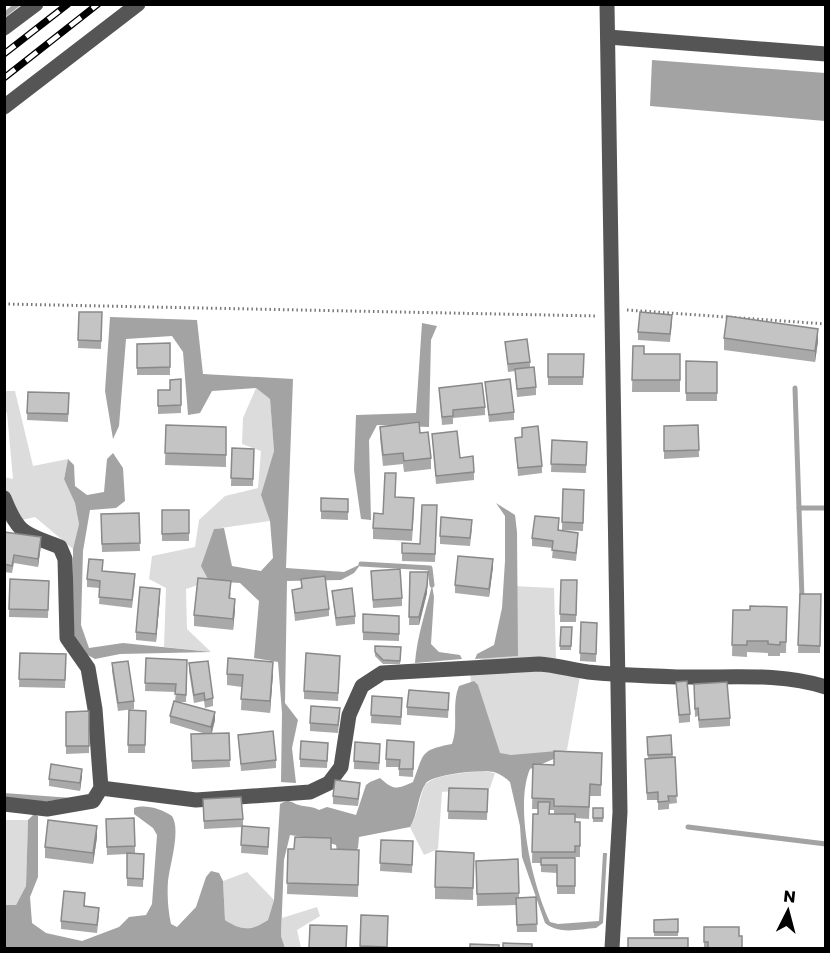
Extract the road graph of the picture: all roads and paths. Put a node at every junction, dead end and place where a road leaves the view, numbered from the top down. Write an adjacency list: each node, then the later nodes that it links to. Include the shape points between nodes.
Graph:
1 (36, 4): 4 (street)
2 (138, 4): 7 (street)
3 (607, 4): 5 (street)
4 (4, 28)
5 (608, 37): 6 (street); 9 (street)
6 (825, 54)
7 (4, 106)
8 (4, 304): 9 (path, via 597,316)
9 (613, 313): 10 (path, via 632,309); 12 (street)
10 (825, 324)
11 (4, 498): 14 (street, via 18,527 60,547 65,559 67,638 87,668 95,709)
12 (618, 673): 13 (street, via 756,676); 14 (street, via 539,664 382,673 362,686 349,715 341,767 328,783 310,792 196,800); 16 (street, via 620,812)
13 (825, 687)
14 (101, 788): 15 (street, via 93,801 47,809)
15 (4, 804)
16 (612, 948)

